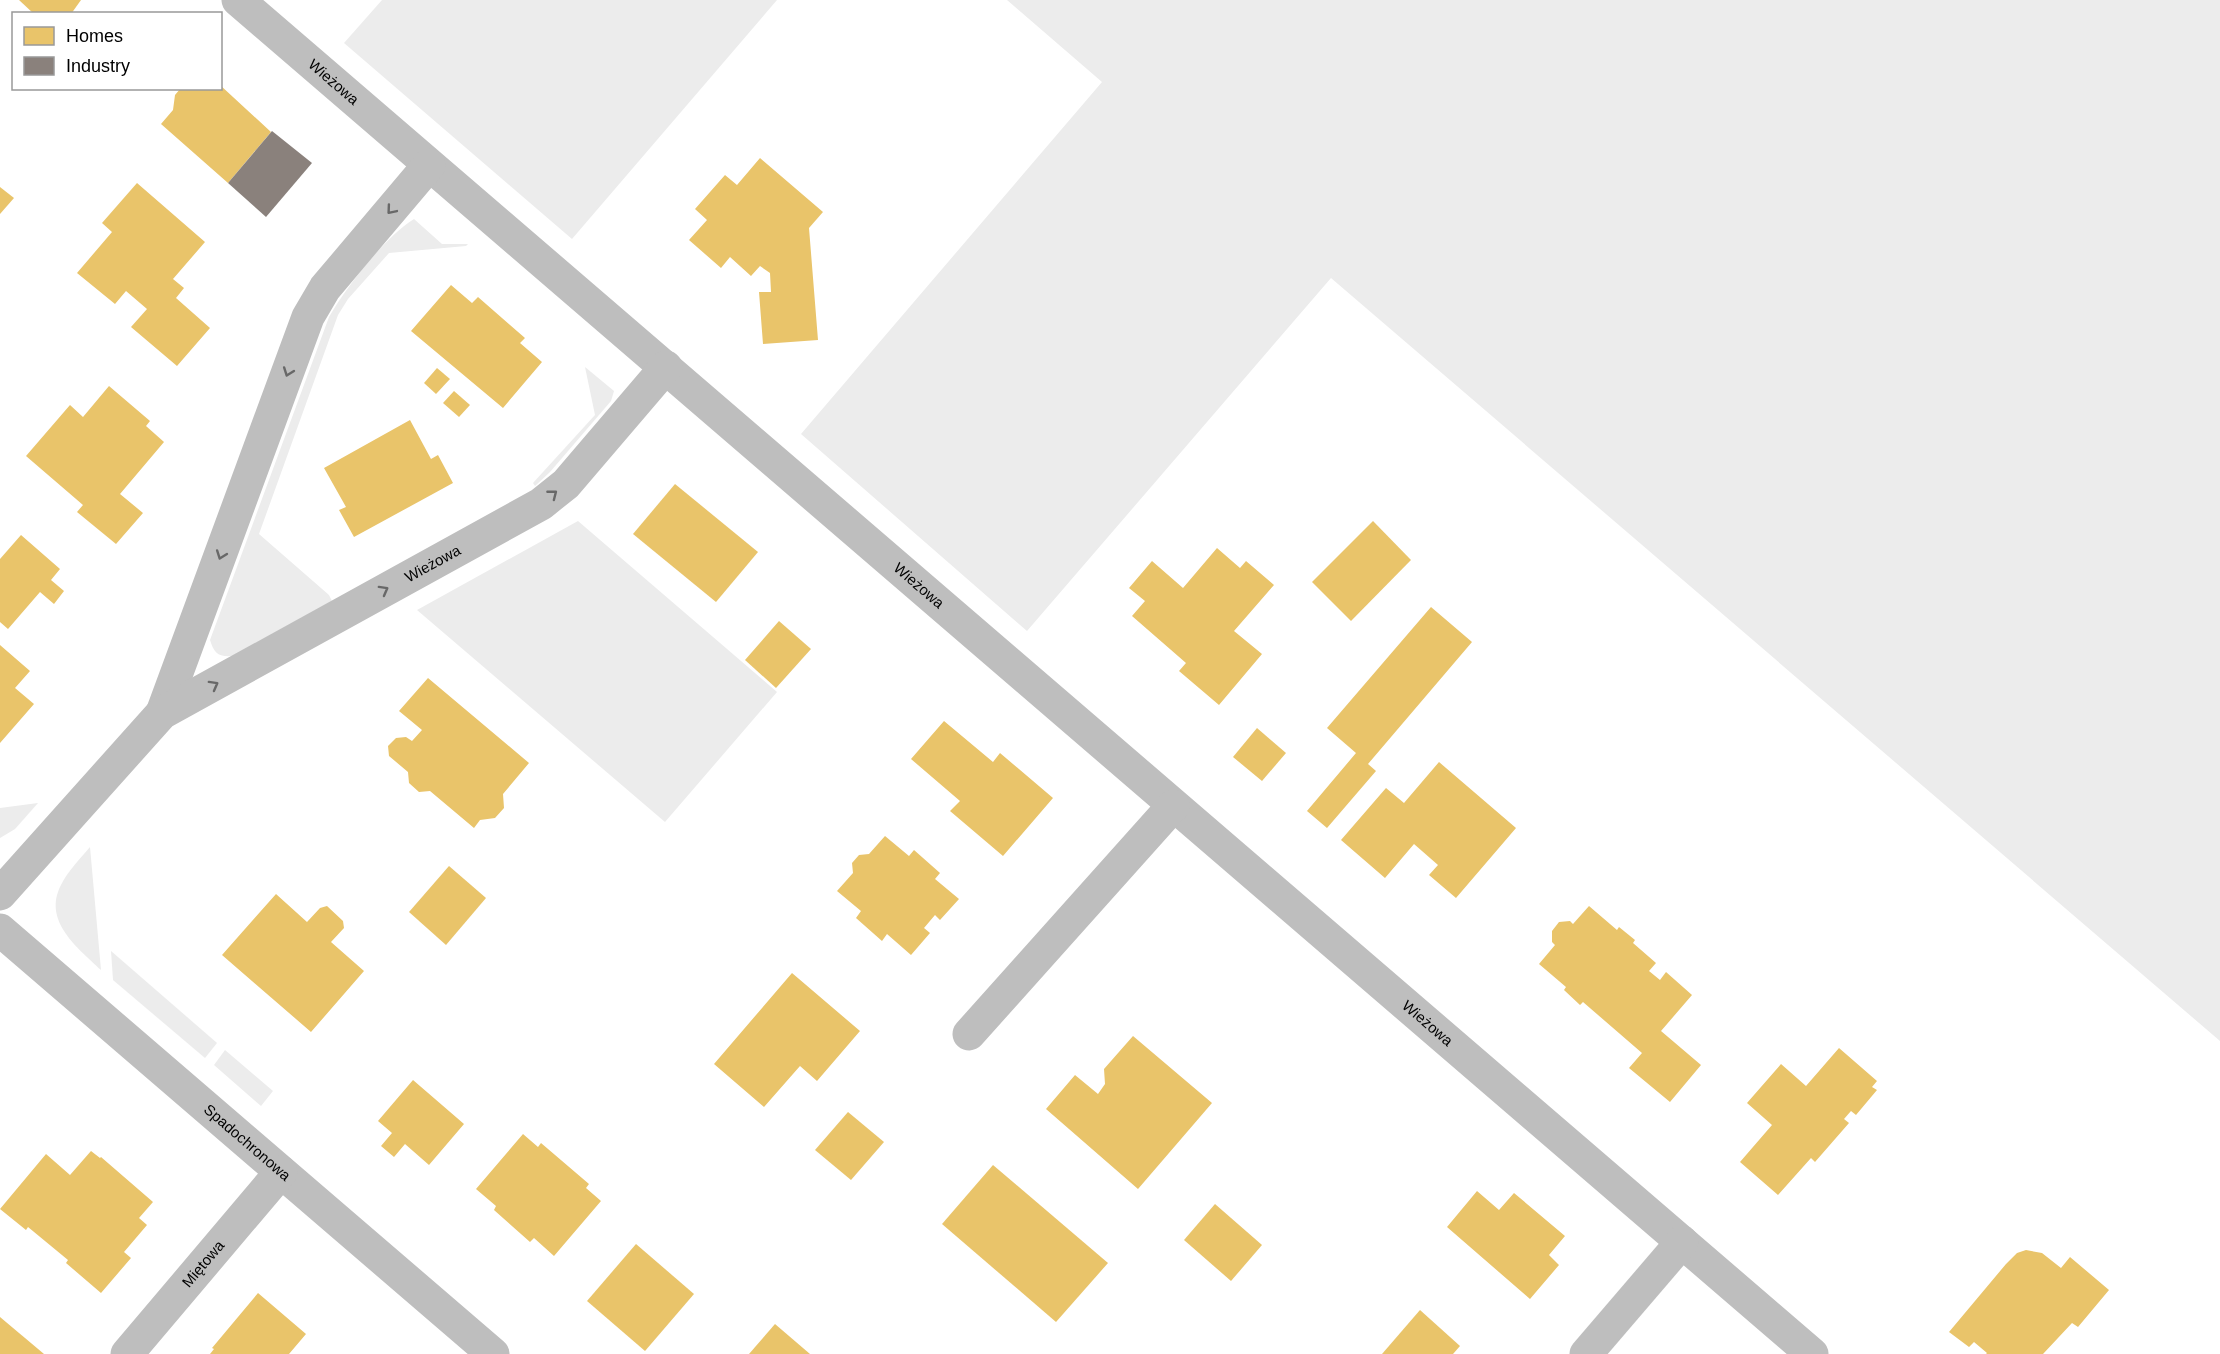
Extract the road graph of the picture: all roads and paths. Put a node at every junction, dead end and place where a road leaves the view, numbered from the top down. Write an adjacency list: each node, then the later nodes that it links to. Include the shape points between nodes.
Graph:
1 (238, 0): 2 (street, Wieżowa)
2 (429, 165): 3 (street, Wieżowa); 4 (street, Wieżowa, one-way to 4, via 325,288 308,317)
3 (666, 367): 4 (street, Wieżowa, one-way to 3, via 541,504 566,484); 5 (street, Wieżowa)
4 (162, 713): 6 (street, Wieżowa)
5 (1173, 806): 8 (street); 10 (street, Wieżowa)
6 (0, 894)
7 (0, 930): 9 (street, Spadochronowa)
8 (969, 1034)
9 (281, 1172): 11 (street, Miętowa); 12 (street, Spadochronowa)
10 (1682, 1242): 13 (street); 14 (street, Wieżowa)
11 (127, 1354)
12 (494, 1354)
13 (1586, 1354)
14 (1812, 1354)

